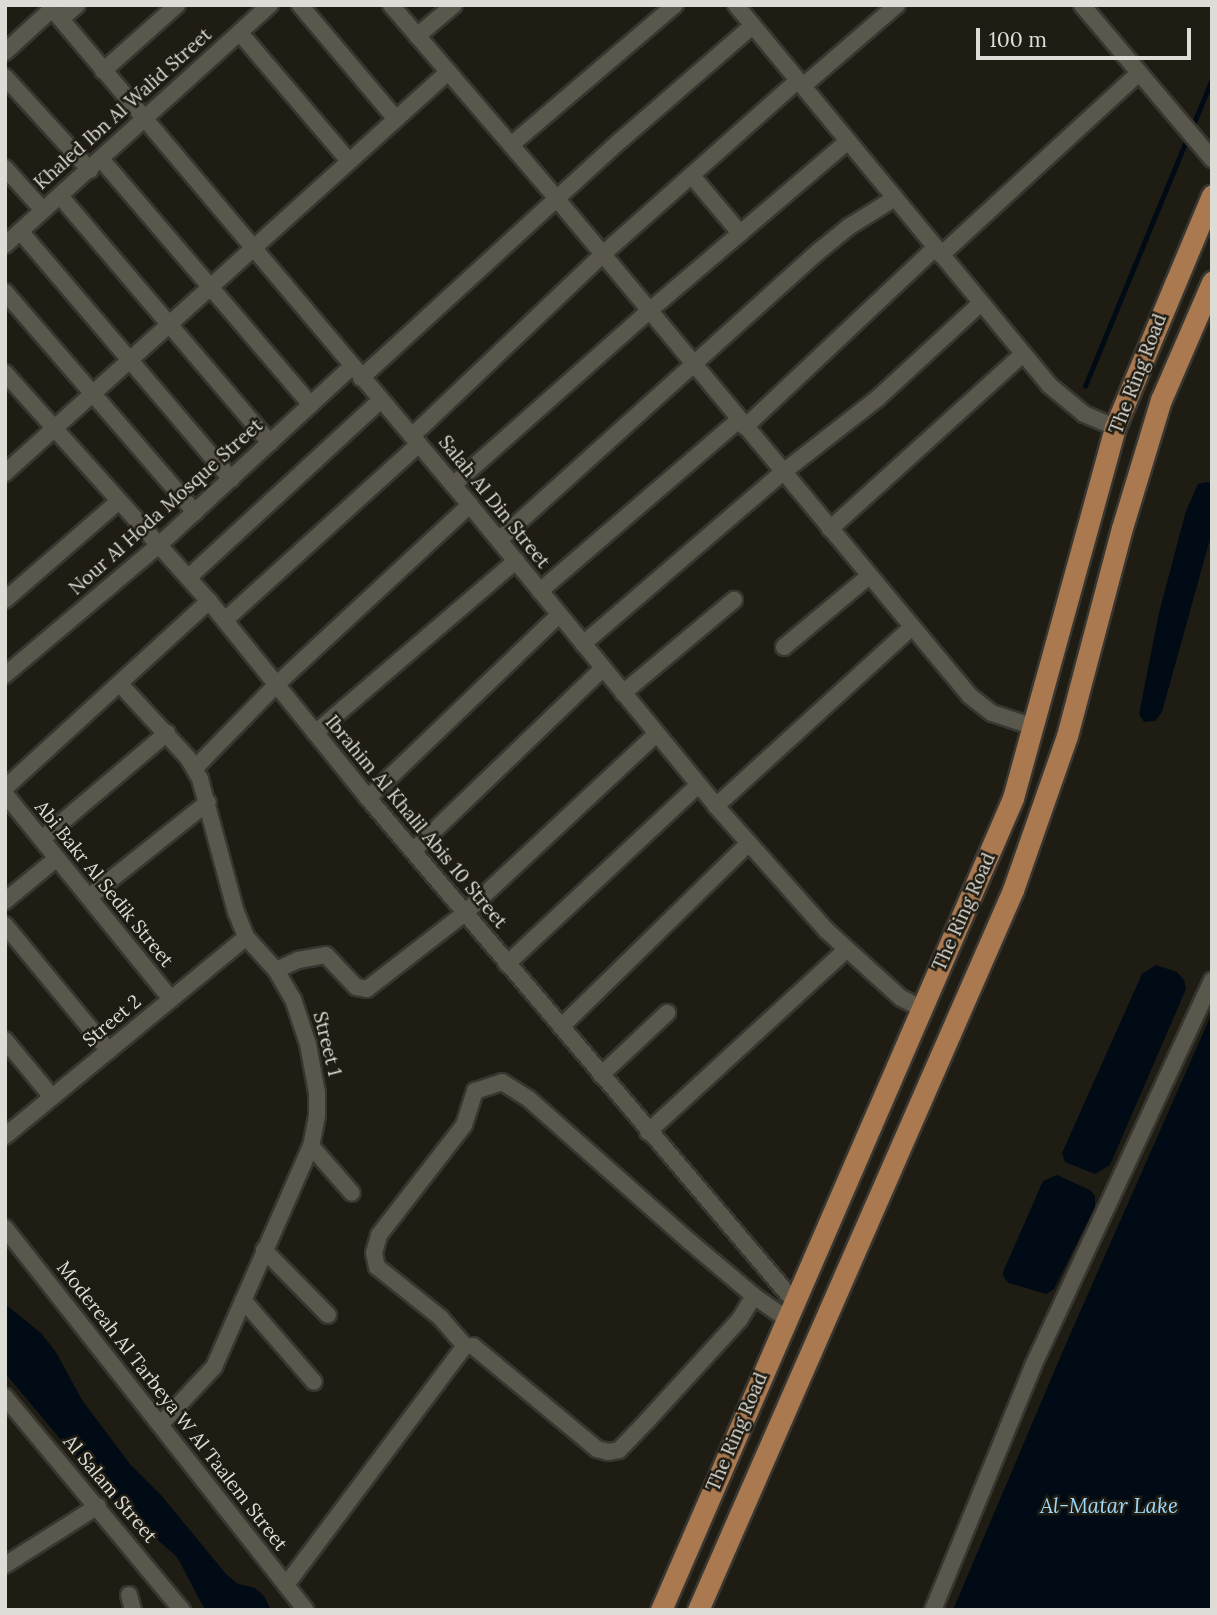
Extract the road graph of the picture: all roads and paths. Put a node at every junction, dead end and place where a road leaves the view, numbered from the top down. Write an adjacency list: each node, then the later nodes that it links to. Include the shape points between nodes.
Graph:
1 (77, 5): 11 (street)
2 (177, 5): 16 (street)
3 (270, 5): 13 (street, Khaled Ibn Al Walid Street)
4 (300, 5): 21 (street)
5 (391, 5): 14 (street)
6 (454, 5): 14 (street)
7 (675, 5): 24 (street)
8 (736, 5): 12 (street)
9 (897, 5): 20 (street)
10 (1082, 5): 18 (street)
11 (54, 11): 15 (street); 16 (street, Salah Al Din Street)
12 (752, 26): 20 (street); 33 (street, Nour Al Hoda Mosque Street)
13 (240, 33): 22 (street, Khaled Ibn Al Walid Street); 26 (street)
14 (417, 36): 17 (street)
15 (5, 52)
16 (103, 71): 22 (street, Salah Al Din Street)
17 (448, 72): 21 (street); 24 (street)
18 (1139, 73): 25 (street); 39 (street)
19 (5, 77): 27 (street)
20 (801, 83): 23 (street); 29 (street)
21 (396, 119): 26 (street)
22 (144, 120): 27 (street, Khaled Ibn Al Walid Street); 38 (street, Salah Al Din Street)
23 (848, 141): 32 (street); 36 (street)
24 (511, 145): 33 (street)
25 (1212, 159)
26 (349, 161): 38 (street)
27 (96, 164): 31 (street, Khaled Ibn Al Walid Street); 42 (street)
28 (5, 168): 34 (street)
29 (692, 176): 36 (street); 40 (street)
30 (1212, 195): 56 (main road, The Ring Road)
31 (60, 196): 34 (street, Khaled Ibn Al Walid Street); 46 (street)
32 (895, 198): 39 (street); 49 (street, via 819,251)
33 (556, 199): 40 (street); 51 (street, Nour Al Hoda Mosque Street)
34 (43, 210): 35 (street, Khaled Ibn Al Walid Street)
35 (20, 231): 37 (street, Khaled Ibn Al Walid Street); 48 (street)
36 (740, 233): 45 (street)
37 (5, 245)
38 (254, 247): 42 (street); 51 (street, Salah Al Din Street)
39 (939, 251): 44 (street); 55 (street)
40 (603, 254): 45 (street); 58 (street)
41 (1212, 282): 139 (main road, The Ring Road, via 1161,400 1067,736 1013,890)
42 (209, 287): 46 (street); 54 (street)
43 (5, 292): 52 (street)
44 (981, 303): 47 (street); 61 (street, via 878,398)
45 (649, 311): 49 (street); 63 (street)
46 (168, 324): 48 (street); 59 (street)
47 (1023, 354): 56 (street, via 1060,397); 67 (street)
48 (128, 360): 52 (street); 62 (street)
49 (692, 363): 55 (street); 68 (street)
50 (5, 373): 57 (street, Ibrahim Al Khalil Abis 10 Street)
51 (356, 373): 53 (street, Salah Al Din Street); 54 (street, Nour Al Hoda Mosque Street)
52 (92, 393): 57 (street); 66 (street)
53 (381, 400): 58 (street, Salah Al Din Street); 72 (street)
54 (311, 405): 59 (street, Nour Al Hoda Mosque Street)
55 (742, 423): 61 (street); 73 (street)
56 (1115, 427): 87 (main road, The Ring Road)
57 (53, 429): 60 (street); 64 (street, Ibrahim Al Khalil Abis 10 Street)
58 (416, 440): 63 (street, Salah Al Din Street); 78 (street)
59 (270, 443): 62 (street, Nour Al Hoda Mosque Street)
60 (5, 473)
61 (782, 473): 67 (street); 80 (street)
62 (231, 478): 66 (street, Nour Al Hoda Mosque Street)
63 (453, 485): 65 (street, Salah Al Din Street)
64 (118, 501): 69 (street, Ibrahim Al Khalil Abis 10 Street); 74 (street)
65 (470, 505): 68 (street, Salah Al Din Street); 85 (street)
66 (195, 512): 69 (street, Nour Al Hoda Mosque Street)
67 (830, 529): 71 (street)
68 (499, 540): 70 (street, Salah Al Din Street)
69 (159, 545): 72 (street, Ibrahim Al Khalil Abis 10 Street); 83 (street, Nour Al Hoda Mosque Street)
70 (516, 561): 73 (street, Salah Al Din Street); 89 (street)
71 (869, 576): 79 (street); 81 (street)
72 (188, 577): 76 (street, Ibrahim Al Khalil Abis 10 Street)
73 (540, 591): 77 (street, Salah Al Din Street)
74 (5, 600)
75 (734, 600): 86 (street)
76 (209, 601): 78 (street, Ibrahim Al Khalil Abis 10 Street); 84 (street)
77 (559, 615): 80 (street, Salah Al Din Street); 95 (street)
78 (225, 620): 85 (street, Ibrahim Al Khalil Abis 10 Street)
79 (912, 628): 87 (street, via 979,703 992,713); 97 (street)
80 (583, 644): 82 (street, Salah Al Din Street)
81 (784, 648)
82 (603, 668): 86 (street, Salah Al Din Street); 100 (street)
83 (5, 675)
84 (120, 684): 88 (street, Street 1); 93 (street)
85 (276, 685): 89 (street, Ibrahim Al Khalil Abis 10 Street); 91 (street)
86 (623, 693): 90 (street, Salah Al Din Street)
87 (1034, 727): 112 (main road, The Ring Road, via 1013,798)
88 (167, 733): 91 (street, Street 1); 98 (street)
89 (315, 733): 95 (street, Ibrahim Al Khalil Abis 10 Street)
90 (656, 734): 92 (street, Salah Al Din Street); 104 (street)
91 (195, 768): 96 (street, Street 1)
92 (698, 785): 97 (street, Salah Al Din Street); 108 (street)
93 (5, 788)
94 (5, 794): 98 (street, Abi Bakr Al Sedik Street)
95 (368, 798): 100 (street, Ibrahim Al Khalil Abis 10 Street)
96 (208, 802): 102 (street); 106 (street, Street 1, via 227,886)
97 (716, 806): 99 (street, Salah Al Din Street)
98 (42, 839): 101 (street, Abi Bakr Al Sedik Street)
99 (749, 843): 107 (street, Salah Al Din Street); 114 (street)
100 (413, 851): 104 (street, Ibrahim Al Khalil Abis 10 Street)
101 (57, 858): 102 (street, Abi Bakr Al Sedik Street); 103 (street)
102 (89, 897): 111 (street, Abi Bakr Al Sedik Street)
103 (5, 901)
104 (465, 913): 108 (street, Ibrahim Al Khalil Abis 10 Street); 109 (street, via 361,991 326,956 298,960)
105 (5, 925): 116 (street)
106 (246, 937): 109 (street, Street 1); 111 (street, Street 2)
107 (848, 949): 112 (street, Salah Al Din Street, via 901,998); 119 (street)
108 (507, 964): 114 (street, Ibrahim Al Khalil Abis 10 Street)
109 (276, 970): 121 (street, Street 1, via 301,1020 313,1067 317,1116)
110 (1212, 981): 140 (street, via 1033,1366)
111 (171, 999): 116 (street, Street 2)
112 (921, 1008): 127 (main road, The Ring Road)
113 (667, 1013): 117 (street)
114 (561, 1027): 117 (street, Ibrahim Al Khalil Abis 10 Street)
115 (5, 1040): 118 (street)
116 (109, 1051): 118 (street, Street 2)
117 (601, 1076): 119 (street, Ibrahim Al Khalil Abis 10 Street)
118 (52, 1097): 120 (street, Street 2)
119 (648, 1132): 127 (street, Ibrahim Al Khalil Abis 10 Street)
120 (5, 1136)
121 (311, 1146): 122 (street); 124 (street, Street 1)
122 (352, 1193)
123 (5, 1228): 132 (street, Modereah Al Tarbeya W Al Taalem Street)
124 (264, 1250): 126 (street, Street 1); 128 (street)
125 (754, 1296): 127 (street); 129 (street, via 740,1319 646,1422 618,1450 608,1452 597,1449 473,1346); 129 (street, via 529,1099 502,1082 475,1091 464,1125 379,1236 374,1253 377,1267 441,1318)
126 (243, 1300): 130 (street); 132 (street, Street 1, via 214,1367)
127 (790, 1309): 138 (main road, The Ring Road)
128 (328, 1315)
129 (465, 1346): 135 (street)
130 (314, 1382)
131 (5, 1397): 133 (street, Al Salam Street)
132 (160, 1425): 135 (street, Modereah Al Tarbeya W Al Taalem Street)
133 (98, 1506): 134 (street); 136 (street, Al Salam Street)
134 (5, 1565)
135 (286, 1585): 137 (street, Modereah Al Tarbeya W Al Taalem Street)
136 (182, 1610)
137 (306, 1610)
138 (662, 1610)
139 (698, 1610)
140 (933, 1610)

